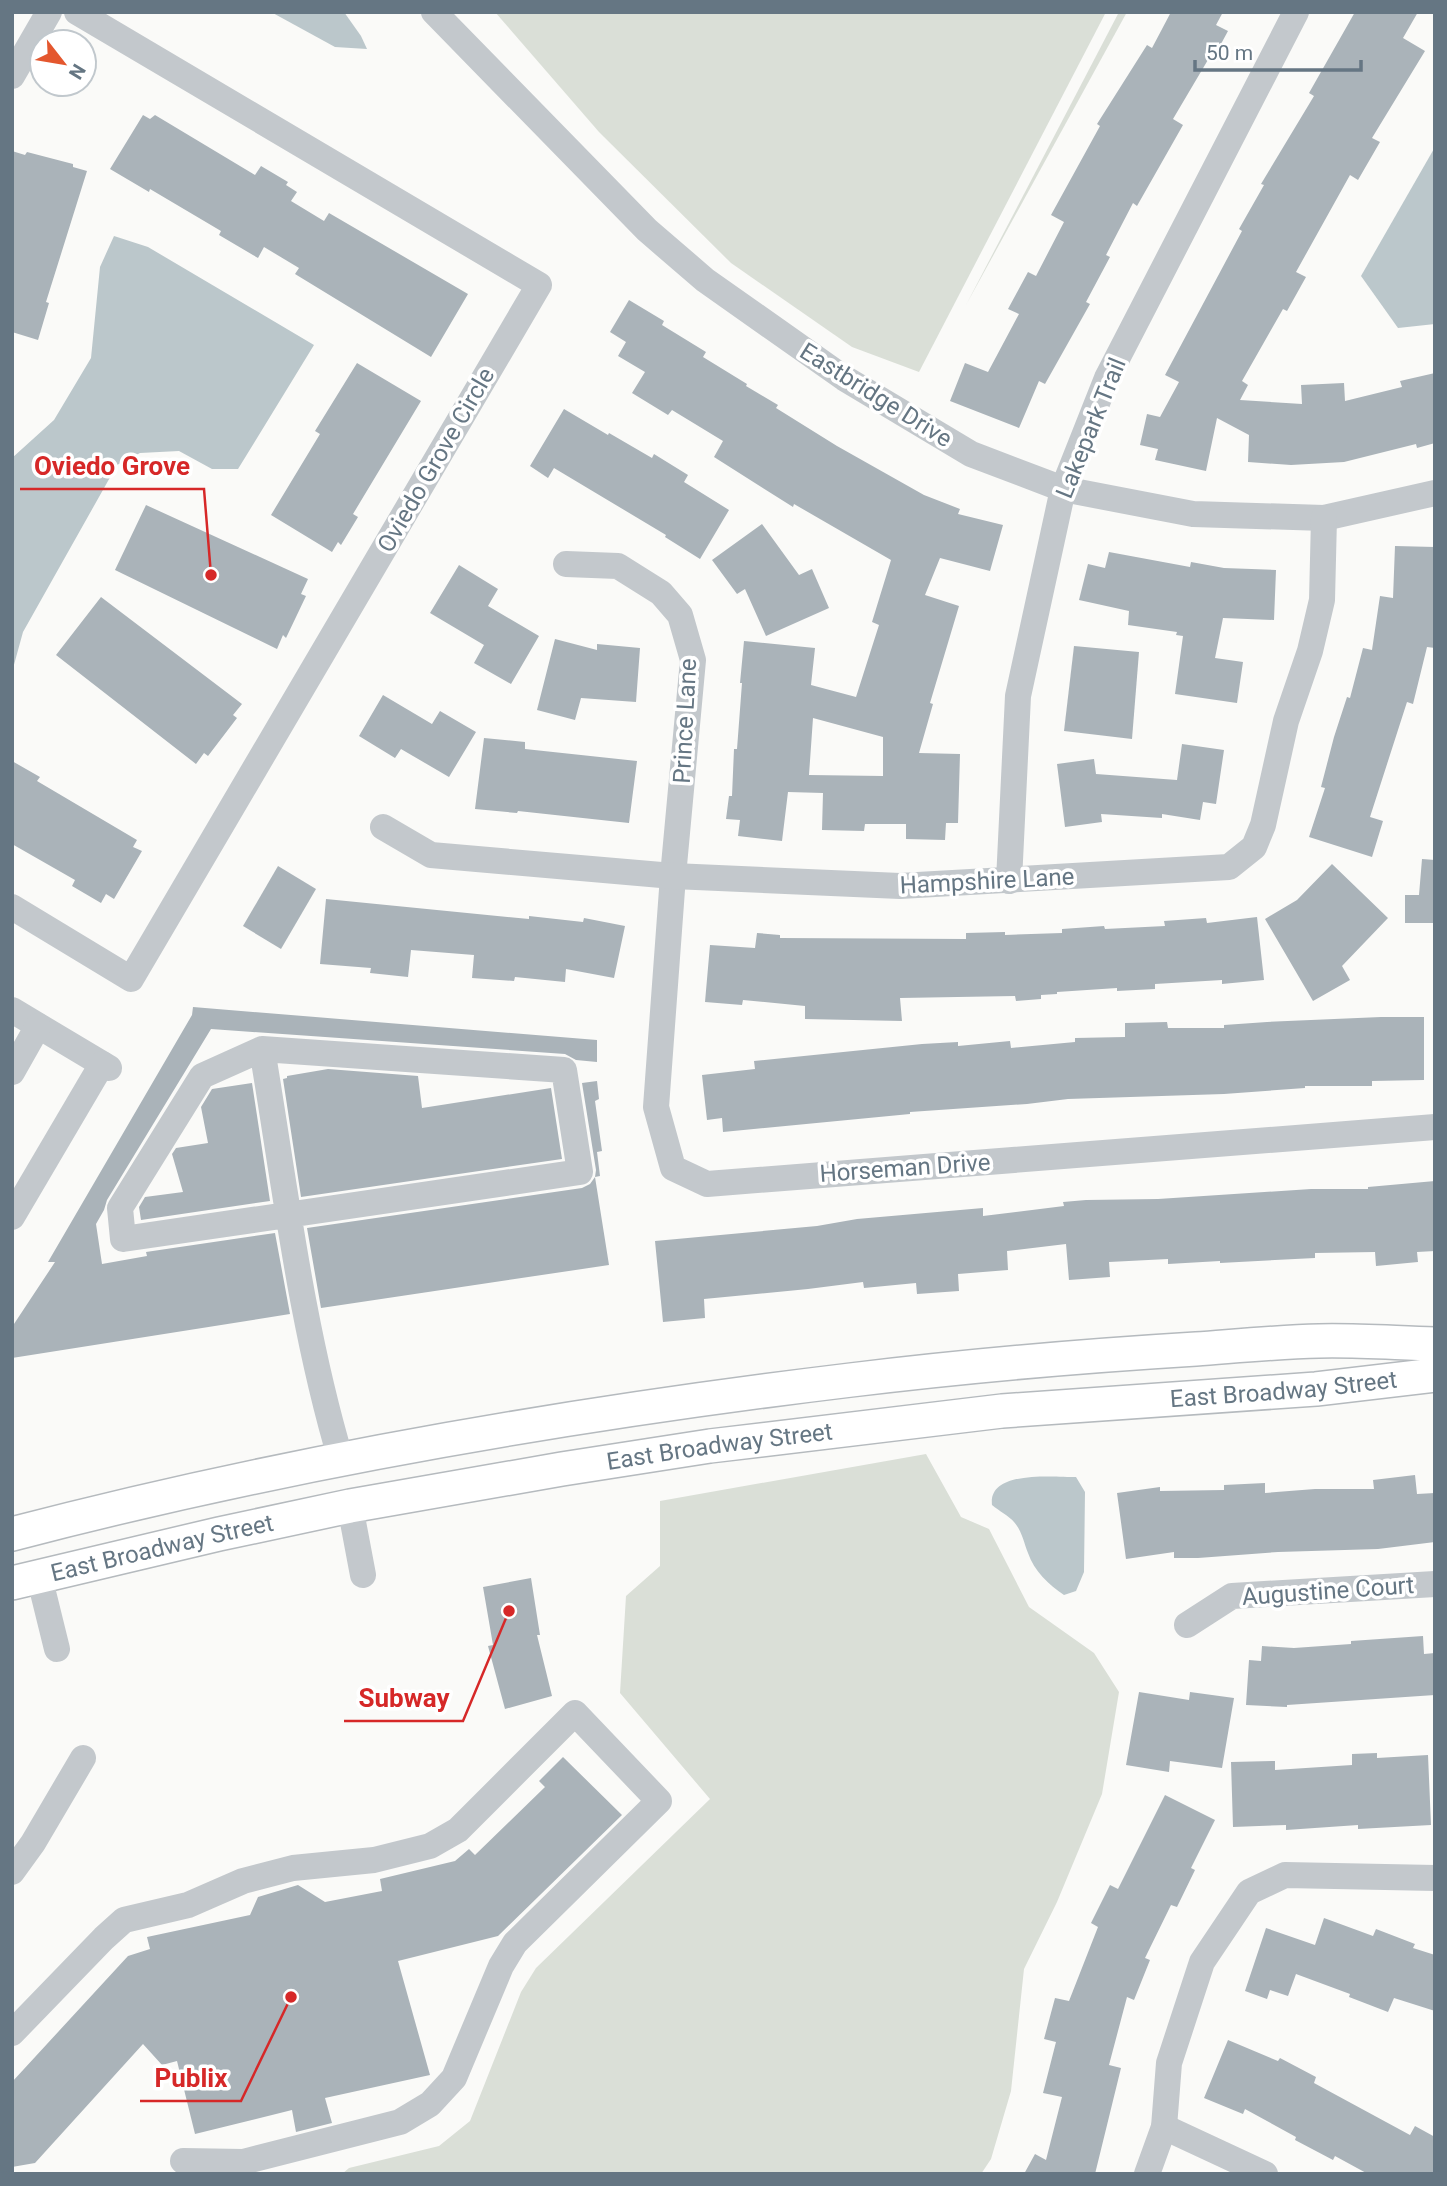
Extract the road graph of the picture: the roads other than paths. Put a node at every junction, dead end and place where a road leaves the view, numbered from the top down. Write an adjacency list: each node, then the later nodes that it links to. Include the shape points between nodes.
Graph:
1 (49, 12): 5 (street)
2 (77, 12): 13 (street, Oviedo Grove Circle, via 539,285 131,979)
3 (434, 12): 6 (street, Eastbridge Drive, via 647,230 705,280 844,378 971,454)
4 (1296, 12): 6 (street, Lakepark Trail, via 1107,378)
5 (12, 76)
6 (1063, 489): 8 (street, Eastbridge Drive, via 1193,514); 12 (street, Lakepark Trail, via 1018,696)
7 (1435, 493): 8 (street, Eastbridge Drive)
8 (1324, 518): 12 (street, Hampshire Lane, via 1322,600 1254,847 1228,867)
9 (566, 564): 11 (street, Prince Lane, via 618,566 661,593 680,615 693,660)
10 (383, 827): 11 (street, Hampshire Lane, via 431,855)
11 (673, 876): 12 (street, Hampshire Lane, via 900,887); 18 (street, Horseman Drive, via 656,1107 673,1168 707,1184)
12 (1009, 881)
13 (12, 907)
14 (12, 1010): 15 (street)
15 (38, 1026): 17 (street); 20 (street, via 105,1066)
16 (262, 1049): 19 (street); 19 (street, via 202,1076 120,1208 123,1239); 19 (street, via 564,1070 580,1172)
17 (12, 1072)
18 (1435, 1127)
19 (290, 1213): 23 (street, via 327,1412)
20 (12, 1217)
21 (1435, 1344): 23 (main road, East Broadway Street, via 1320,1341 1138,1352 887,1376 661,1405)
22 (1435, 1375): 24 (main road, East Broadway Street, via 875,1425 602,1463)
23 (341, 1460): 24 (main road); 25 (main road, East Broadway Street)
24 (350, 1506): 26 (street); 27 (main road, East Broadway Street)
25 (12, 1534)
26 (363, 1575)
27 (25, 1579): 30 (street)
28 (1435, 1584): 29 (street, Augustine Court, via 1232,1596)
29 (1187, 1625)
30 (57, 1649)
31 (83, 1758): 32 (street)
32 (12, 1872)
33 (1435, 1878): 35 (street, via 1284,1875 1249,1892 1202,1962 1169,2063)
34 (12, 2033): 36 (street, via 124,1920 188,1905 243,1881 293,1868 374,1860 430,1846 458,1830 575,1713 659,1801 515,1943 454,2078 430,2104 400,2122 243,2162)
35 (1164, 2127): 37 (street); 38 (street)
36 (183, 2161)
37 (1147, 2174)
38 (1265, 2174)

